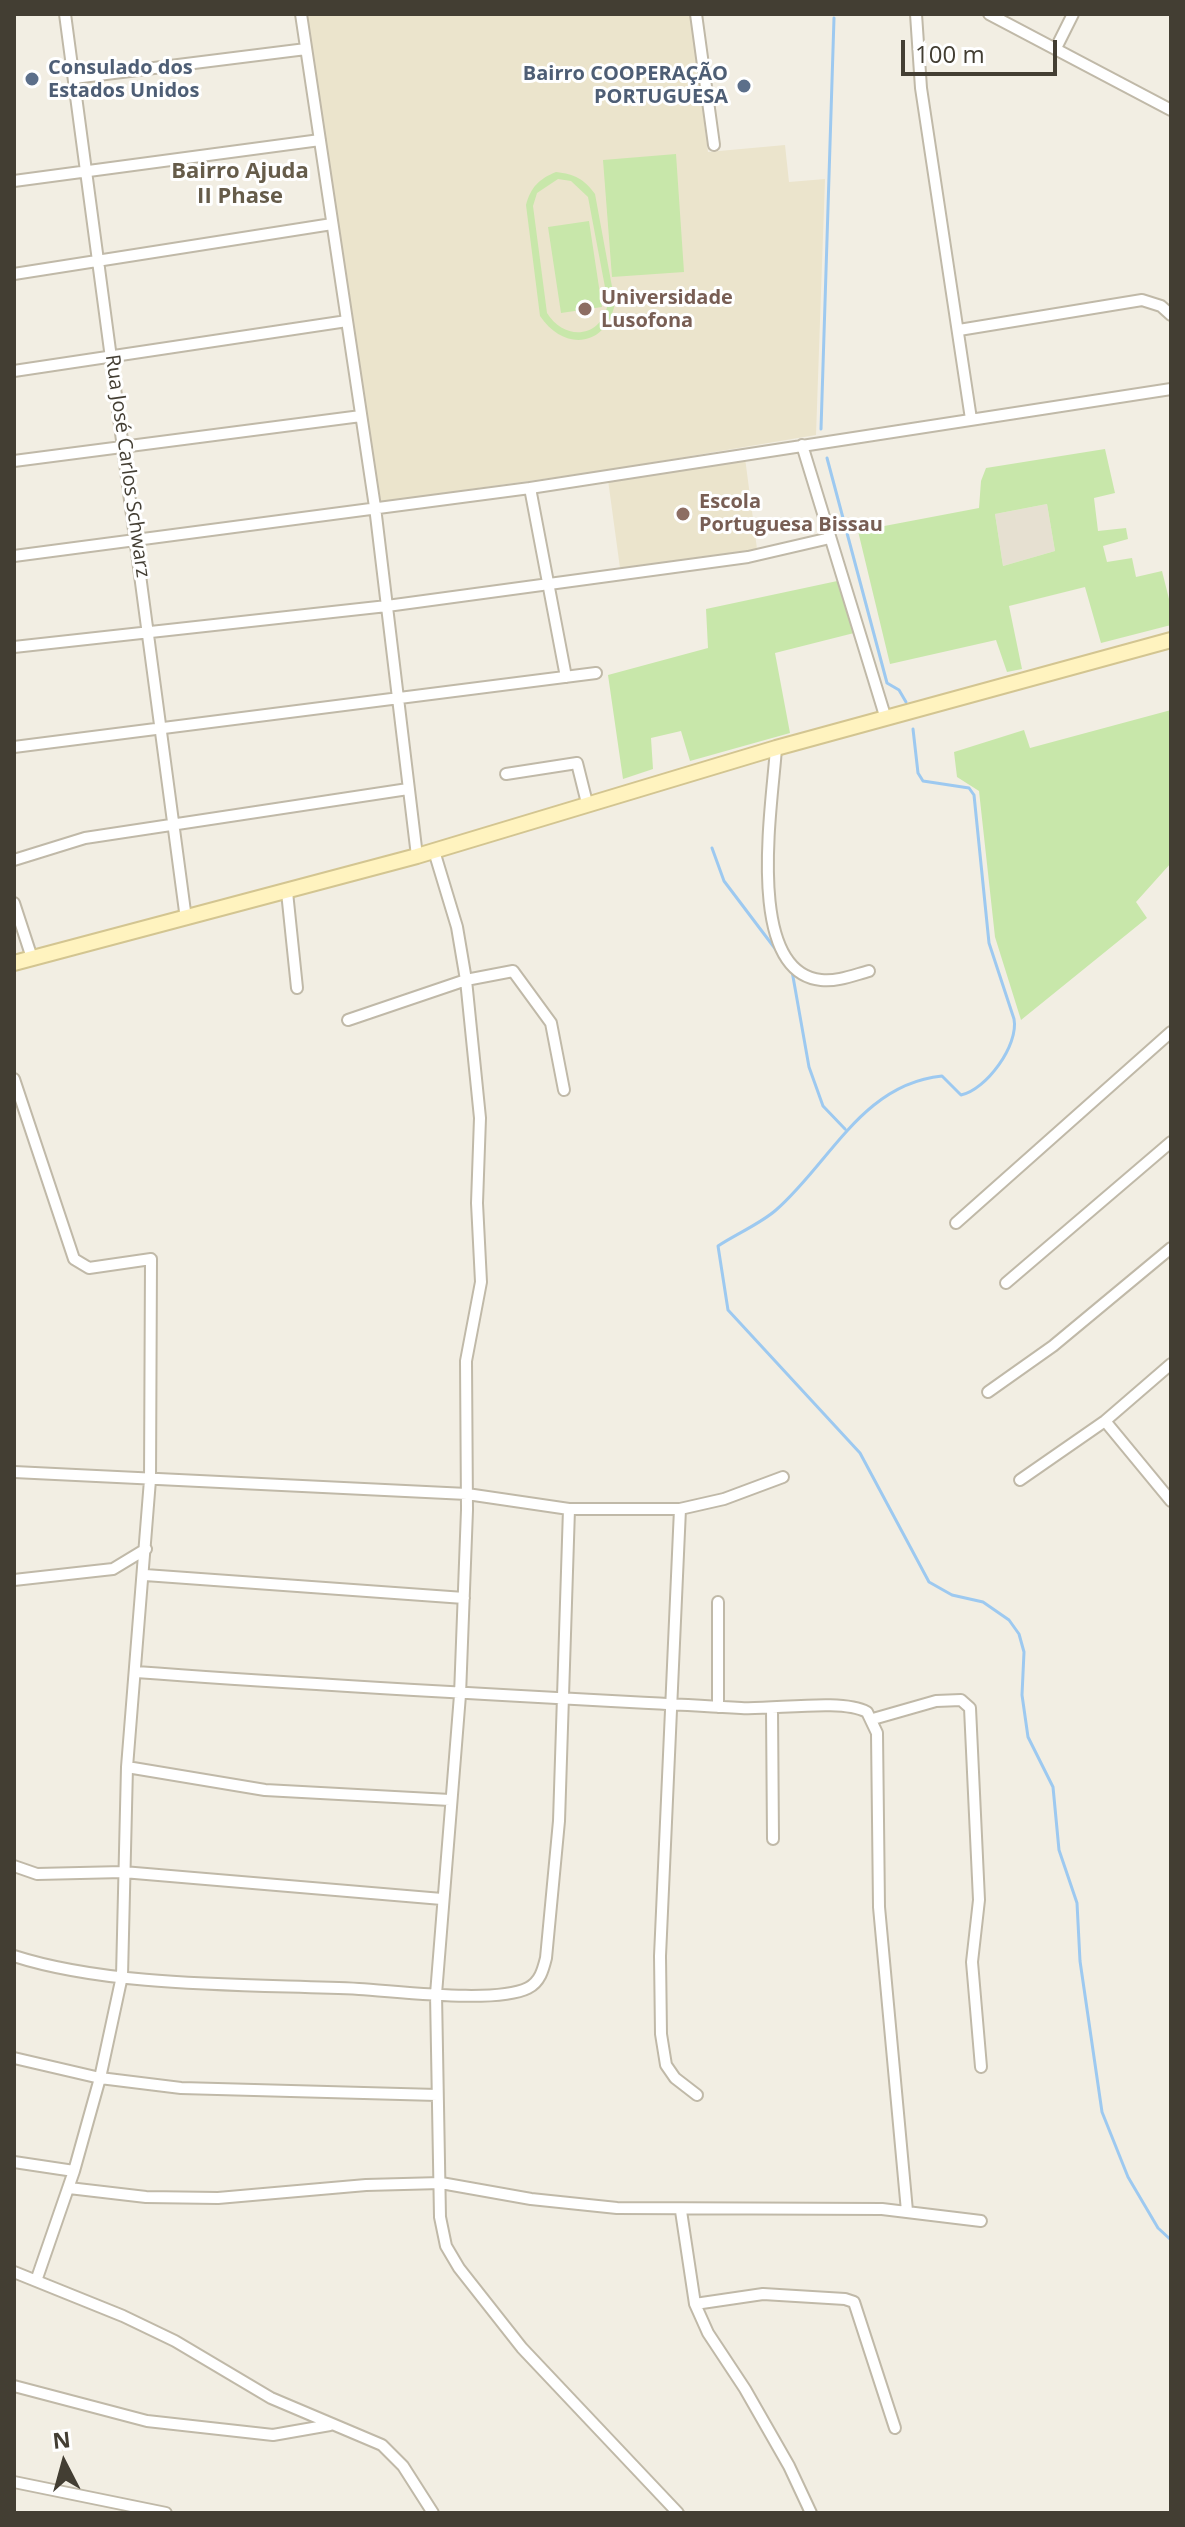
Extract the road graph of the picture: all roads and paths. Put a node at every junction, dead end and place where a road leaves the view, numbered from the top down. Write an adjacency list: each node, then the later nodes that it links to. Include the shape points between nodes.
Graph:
1 (65, 14): 9 (street, Rua José Carlos Schwarz)
2 (301, 14): 8 (street)
3 (696, 14): 12 (street)
4 (916, 14): 20 (street, via 921,88)
5 (989, 14): 7 (street)
6 (1073, 14): 7 (street)
7 (1056, 48): 10 (street)
8 (306, 49): 9 (street); 11 (street)
9 (74, 78): 13 (street, Rua José Carlos Schwarz)
10 (1171, 110)
11 (320, 140): 13 (street); 15 (street)
12 (714, 145)
13 (87, 171): 14 (street); 16 (street, Rua José Carlos Schwarz)
14 (14, 181)
15 (332, 224): 16 (street); 19 (street)
16 (99, 259): 17 (street); 21 (street, Rua José Carlos Schwarz)
17 (14, 274)
18 (1171, 315): 20 (street, via 1142,300)
19 (347, 321): 21 (street); 24 (street)
20 (959, 330): 25 (street)
21 (112, 356): 22 (street); 27 (street, Rua José Carlos Schwarz)
22 (14, 371)
23 (1171, 389): 25 (street)
24 (361, 416): 27 (street); 30 (street)
25 (971, 419): 26 (street)
26 (802, 445): 29 (street); 31 (street)
27 (125, 446): 28 (street); 32 (street, Rua José Carlos Schwarz)
28 (14, 461)
29 (530, 488): 30 (street); 34 (street)
30 (375, 507): 32 (street); 35 (street)
31 (830, 538): 34 (street, via 748,557); 42 (street)
32 (137, 539): 33 (street); 36 (street, Rua José Carlos Schwarz)
33 (14, 556)
34 (547, 582): 35 (street); 40 (street)
35 (387, 606): 36 (street); 41 (street)
36 (150, 632): 38 (street); 43 (street, Rua José Carlos Schwarz)
37 (1171, 640): 42 (main road)
38 (14, 647)
39 (596, 673): 40 (street)
40 (566, 677): 41 (street)
41 (396, 701): 43 (street); 47 (street)
42 (886, 719): 45 (main road)
43 (158, 729): 44 (street); 49 (street, Rua José Carlos Schwarz)
44 (14, 747)
45 (776, 748): 48 (main road); 58 (street, via 768,875 778,943 797,970 819,980)
46 (506, 774): 48 (street, via 577,763)
47 (408, 789): 49 (street); 51 (street)
48 (587, 803): 50 (main road)
49 (171, 824): 52 (street, via 85,838); 55 (street, Rua José Carlos Schwarz)
50 (434, 851): 51 (main road); 59 (street, via 457,927)
51 (417, 856): 53 (main road)
52 (14, 860)
53 (287, 892): 55 (main road); 60 (street)
54 (14, 903): 56 (street)
55 (186, 919): 56 (main road)
56 (32, 958): 57 (main road)
57 (14, 963)
58 (869, 971)
59 (466, 980): 61 (street); 64 (street, via 501,971 518,975 551,1023); 78 (street, via 480,1118 481,1282 466,1361)
60 (297, 988)
61 (348, 1020)
62 (1171, 1032): 66 (street)
63 (14, 1079): 74 (street, via 74,1259 89,1268 151,1259)
64 (564, 1090)
65 (1171, 1142): 68 (street)
66 (956, 1223)
67 (1171, 1248): 70 (street, via 1053,1346)
68 (1006, 1283)
69 (1171, 1364): 71 (street)
70 (988, 1392)
71 (1105, 1421): 75 (street); 77 (street)
72 (14, 1472): 74 (street)
73 (783, 1477): 81 (street)
74 (150, 1480): 78 (street); 82 (street)
75 (1020, 1480)
76 (1171, 1480): 77 (street)
77 (1162, 1489): 79 (street)
78 (467, 1494): 80 (street); 85 (street)
79 (1171, 1501)
80 (569, 1509): 81 (street); 89 (street)
81 (680, 1509): 90 (street)
82 (146, 1549): 83 (street); 84 (street, via 113,1569)
83 (145, 1575): 85 (street); 87 (street)
84 (14, 1580)
85 (464, 1598): 88 (street)
86 (718, 1602): 91 (street)
87 (136, 1672): 88 (street); 94 (street)
88 (460, 1695): 89 (street); 95 (street)
89 (561, 1700): 90 (street); 102 (street, via 559,1821 541,1976 530,1987 511,1992)
90 (672, 1705): 91 (street); 107 (street, via 660,1956 662,2043 666,2065)
91 (718, 1707): 92 (street)
92 (772, 1709): 93 (street, via 859,1707); 96 (street)
93 (873, 1719): 104 (street, via 953,1700 966,1702 972,1714 979,1900 972,1962); 113 (street, via 879,1907)
94 (127, 1767): 95 (street, via 265,1790); 98 (street)
95 (450, 1800): 99 (street)
96 (773, 1839)
97 (14, 1866): 98 (street, via 37,1874)
98 (123, 1872): 99 (street); 101 (street)
99 (442, 1899): 102 (street)
100 (14, 1956): 101 (street)
101 (122, 1976): 102 (street); 105 (street)
102 (436, 1994): 106 (street)
103 (14, 2058): 105 (street)
104 (981, 2067)
105 (100, 2078): 106 (street, via 225,2091); 109 (street)
106 (437, 2095): 110 (street)
107 (697, 2095)
108 (14, 2162): 109 (street)
109 (74, 2171): 111 (street)
110 (441, 2183): 111 (street, via 179,2199); 112 (street, via 565,2203); 124 (street, via 446,2246 459,2268 522,2348)
111 (69, 2188): 116 (street)
112 (681, 2211): 113 (street); 117 (street)
113 (907, 2211): 114 (street)
114 (981, 2221)
115 (14, 2272): 116 (street)
116 (36, 2281): 119 (street, via 162,2335 271,2398)
117 (695, 2304): 120 (street, via 763,2294 854,2302); 125 (street)
118 (14, 2386): 119 (street, via 147,2421 273,2435)
119 (331, 2425): 123 (street, via 393,2454)
120 (895, 2428)
121 (14, 2482): 122 (street)
122 (166, 2513)
123 (433, 2513)
124 (678, 2513)
125 (811, 2513)

